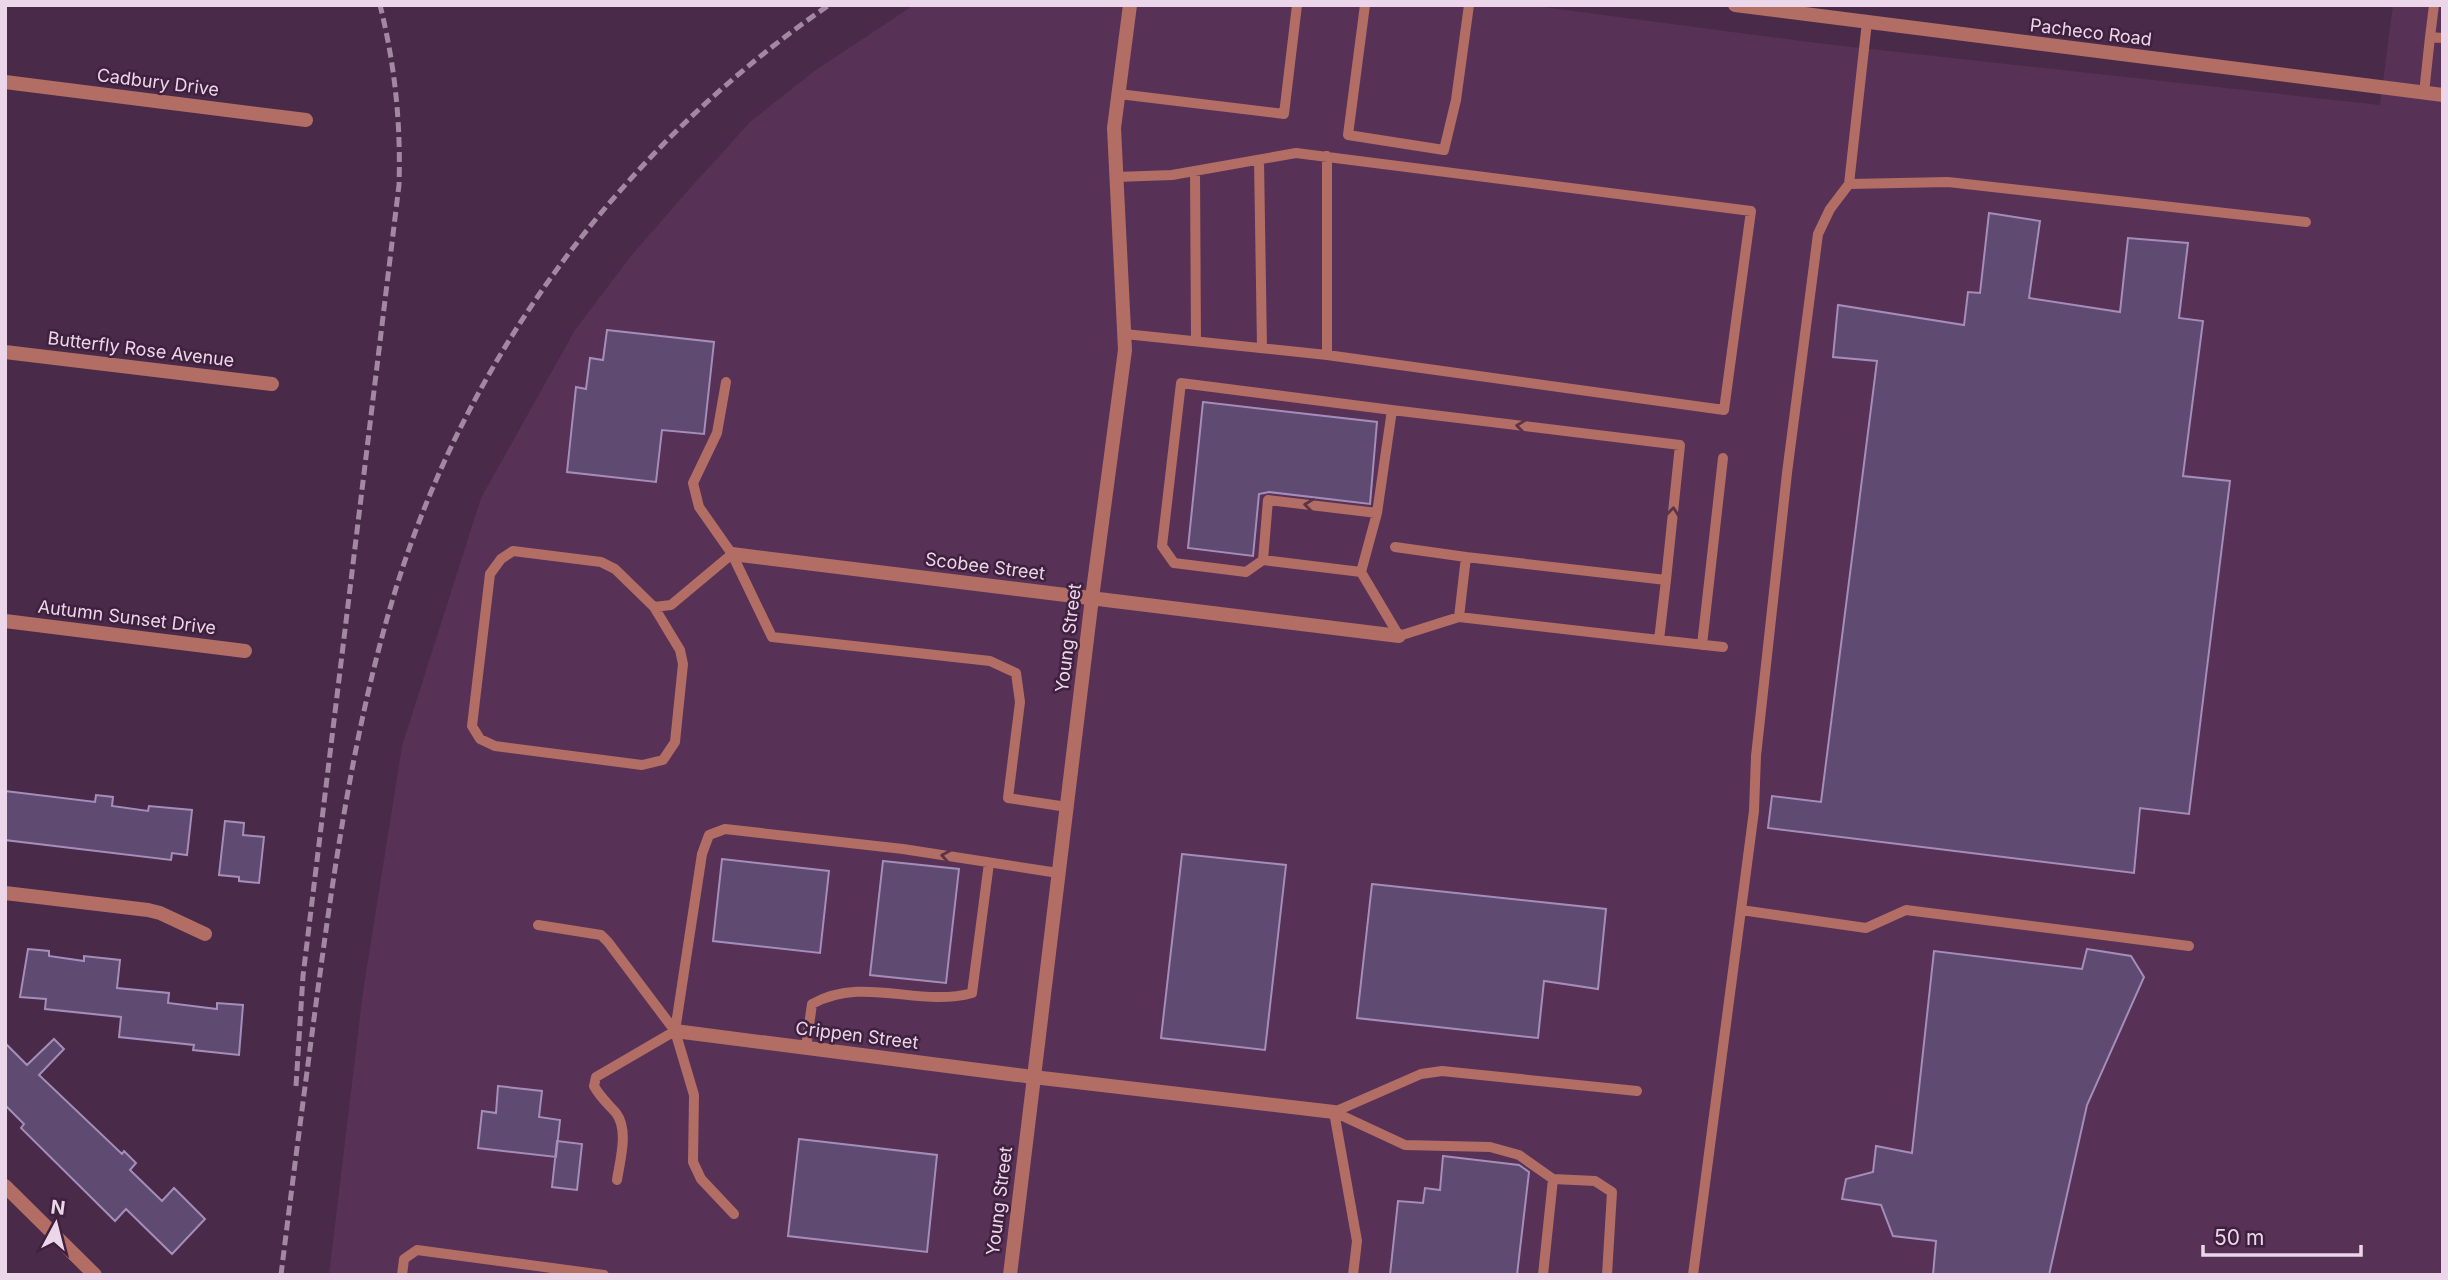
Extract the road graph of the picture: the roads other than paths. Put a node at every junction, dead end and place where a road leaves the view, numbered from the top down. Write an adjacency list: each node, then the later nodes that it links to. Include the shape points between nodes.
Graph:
1 (1130, 5): 12 (street, Young Street)
2 (1297, 5): 12 (lane, via 1284,114)
3 (1365, 5): 4 (lane, via 1348,135 1444,150)
4 (1469, 5)
5 (1735, 5): 7 (street, Pacheco Road)
6 (2434, 5): 8 (lane)
7 (1867, 22): 11 (street, Pacheco Road); 19 (lane)
8 (2430, 37): 9 (lane); 11 (lane)
9 (2443, 38)
10 (5, 82): 14 (street, Cadbury Drive)
11 (2424, 93): 13 (street, Pacheco Road)
12 (1118, 94): 18 (street, Young Street)
13 (2443, 95)
14 (306, 120)
15 (1326, 156): 16 (lane, via 1296,153); 25 (lane); 25 (lane, via 1751,211 1724,410)
16 (1259, 160): 17 (lane); 23 (lane)
17 (1195, 171): 18 (lane); 22 (lane)
18 (1116, 177): 21 (street, Young Street)
19 (1849, 184): 20 (lane, via 1948,182); 50 (lane, via 1818,234 1785,487)
20 (2306, 222)
21 (1125, 334): 22 (lane); 37 (street, Young Street)
22 (1196, 341): 23 (lane)
23 (1262, 348): 25 (lane)
24 (5, 352): 27 (street, Butterfly Rose Avenue)
25 (1327, 355)
26 (726, 382): 32 (lane, via 717,433 693,484 699,507)
27 (272, 384)
28 (1392, 410): 30 (lane); 34 (lane, via 1181,383 1162,546 1174,563 1246,572); 36 (lane, one-way to 28, via 1680,445)
29 (1723, 458): 43 (lane)
30 (1377, 513): 34 (lane, one-way to 34, via 1268,500); 35 (lane)
31 (1395, 547): 33 (lane)
32 (732, 554): 37 (street, Scobee Street); 38 (lane, via 671,605); 46 (lane, via 772,637 990,661 1016,673 1020,702 1008,798)
33 (1466, 557): 36 (lane); 39 (lane)
34 (1263, 560): 35 (lane)
35 (1361, 572): 41 (lane)
36 (1666, 580): 42 (lane)
37 (1092, 598): 41 (street, Scobee Street); 46 (street, Young Street)
38 (654, 607): 38 (lane, via 615,569 601,562 513,551 501,559 490,574 471,726 480,739 495,747 642,765 663,760 675,741 683,664 680,650)
39 (1459, 617): 41 (lane); 42 (lane)
40 (5, 621): 45 (street, Autumn Sunset Drive)
41 (1399, 636)
42 (1659, 640): 43 (lane)
43 (1702, 645): 44 (lane)
44 (1723, 648)
45 (245, 651)
46 (1067, 807): 48 (street, Young Street)
47 (989, 863): 48 (lane); 54 (lane, one-way to 54, via 725,829 709,835 702,854); 55 (lane, via 972,993 953,998 862,990 829,994 812,1004)
48 (1058, 873): 56 (street, Young Street)
49 (5, 893): 52 (street, via 148,910)
50 (1741, 910): 53 (lane, via 1866,928 1906,910); 70 (lane)
51 (538, 925): 54 (lane, via 601,935)
52 (205, 934)
53 (2189, 946)
54 (675, 1031): 55 (street, Crippen Street); 60 (lane, via 596,1077 594,1086 620,1124); 62 (lane, via 694,1095 693,1162 701,1179)
55 (806, 1047): 56 (street, Crippen Street)
56 (1033, 1077): 58 (street, Crippen Street); 66 (street, Young Street)
57 (1637, 1091): 58 (lane, via 1442,1071 1420,1074)
58 (1334, 1112): 59 (lane, via 1405,1145 1490,1147 1519,1155); 67 (lane, via 1357,1241)
59 (1553, 1179): 68 (lane); 69 (lane, via 1595,1181 1612,1192)
60 (617, 1180)
61 (5, 1186): 63 (street)
62 (734, 1214)
63 (95, 1275)
64 (402, 1275): 65 (lane, via 404,1259 417,1250)
65 (604, 1275)
66 (1010, 1275)
67 (1353, 1275)
68 (1543, 1275)
69 (1607, 1275)
70 (1693, 1275)

